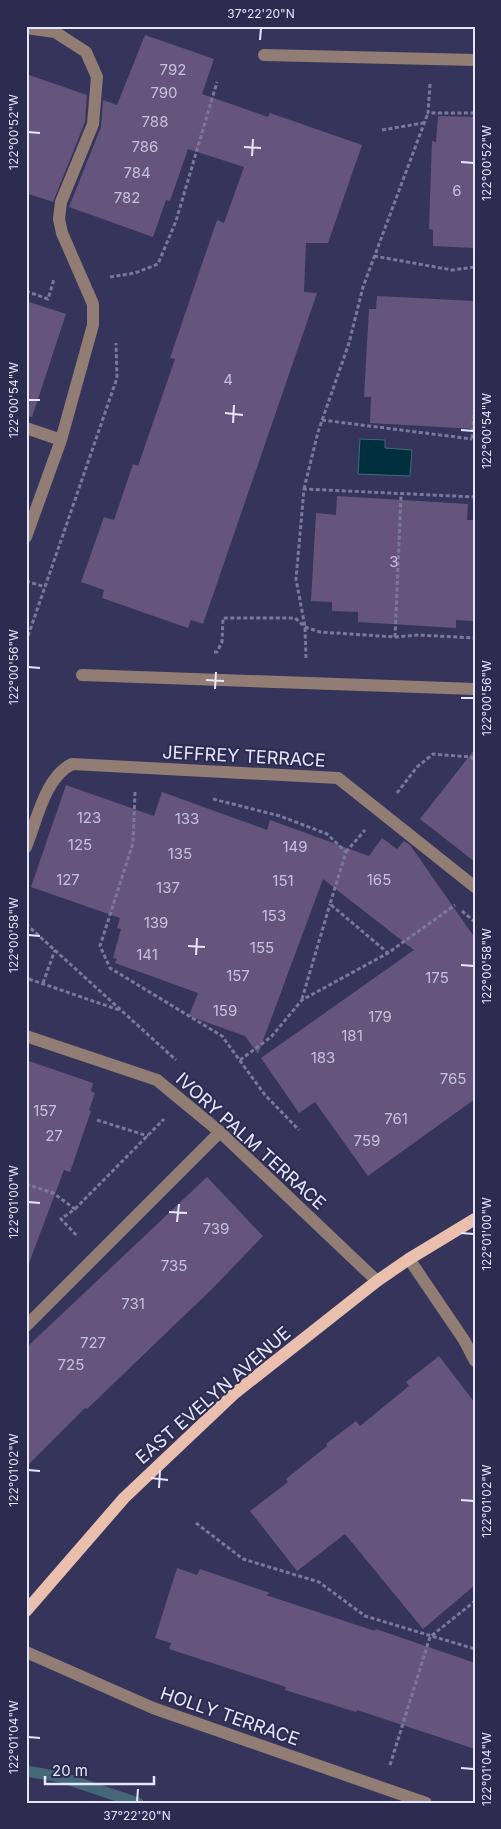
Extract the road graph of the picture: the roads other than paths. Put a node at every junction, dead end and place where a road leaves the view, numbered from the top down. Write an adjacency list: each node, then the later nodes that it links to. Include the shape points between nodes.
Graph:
1 (26, 28): 5 (street, via 56,32 86,52 97,78 93,124 61,202 59,219 93,304 93,325)
2 (264, 56): 3 (street)
3 (475, 60)
4 (26, 428): 5 (street)
5 (61, 440): 6 (street)
6 (26, 537)
7 (82, 675): 8 (street)
8 (475, 689)
9 (26, 847): 10 (street, JEFFREY TERRACE, via 52,782 61,770 72,764 338,778)
10 (475, 887)
11 (26, 1036): 12 (street, IVORY PALM TERRACE, via 157,1080)
12 (220, 1132): 15 (street, IVORY PALM TERRACE); 16 (street)
13 (475, 1219): 14 (main road, EAST EVELYN AVENUE)
14 (409, 1258): 15 (main road, EAST EVELYN AVENUE); 17 (street)
15 (377, 1281): 18 (main road, EAST EVELYN AVENUE, via 236,1393 131,1491)
16 (26, 1326)
17 (475, 1361)
18 (26, 1611)
19 (26, 1652): 20 (street, HOLLY TERRACE, via 153,1708)
20 (426, 1803)

